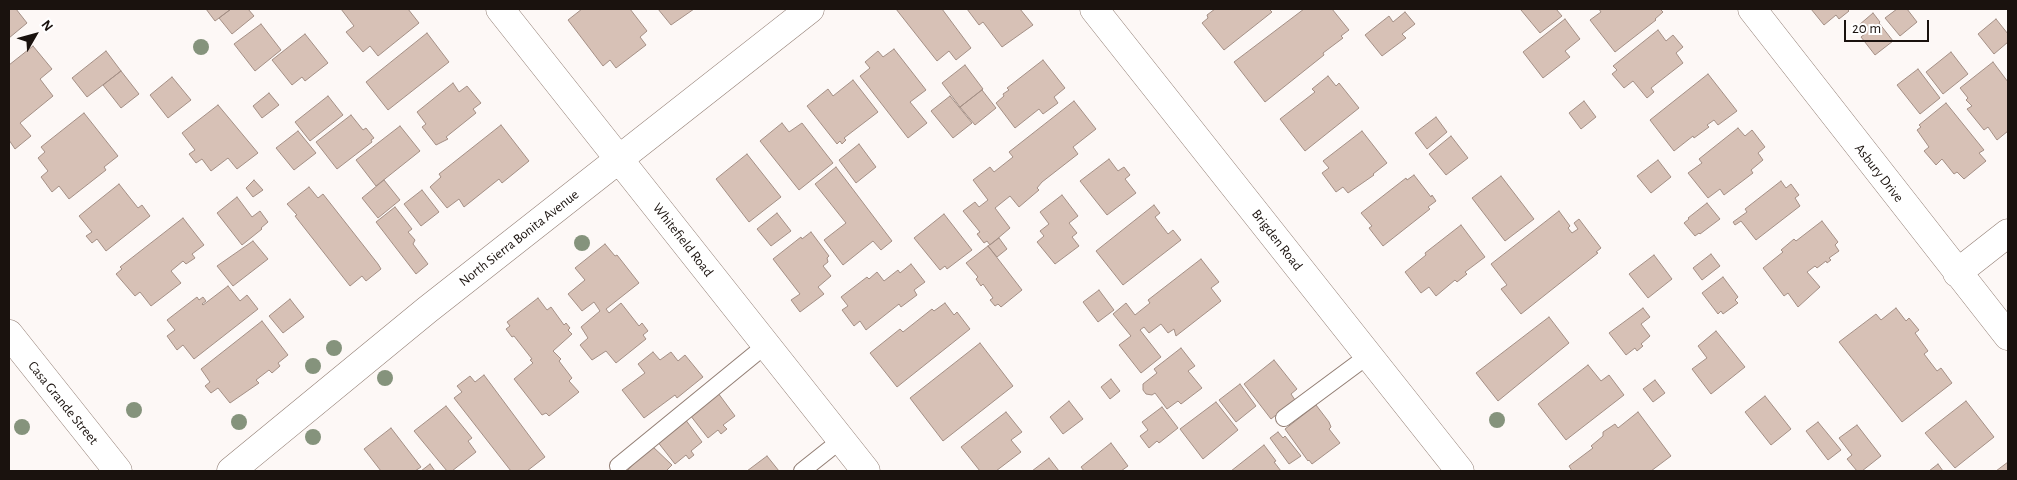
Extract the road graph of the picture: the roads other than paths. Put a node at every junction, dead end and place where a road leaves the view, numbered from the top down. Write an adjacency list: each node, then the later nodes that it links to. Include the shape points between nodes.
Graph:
1 (500, 9): 5 (street, Whitefield Road)
2 (810, 9): 5 (street, North Sierra Bonita Avenue)
3 (1094, 9): 11 (street, Brigden Road)
4 (1752, 9): 7 (street, Asbury Drive)
5 (619, 159): 10 (street, Whitefield Road); 16 (street, North Sierra Bonita Avenue, via 427,310)
6 (2008, 233): 7 (street)
7 (1957, 273): 9 (street, Asbury Drive)
8 (9, 334): 15 (street, Casa Grande Street)
9 (2008, 336)
10 (766, 345): 13 (street, Whitefield Road); 14 (lane)
11 (1369, 356): 12 (lane); 19 (street, Brigden Road)
12 (1284, 418)
13 (841, 440): 17 (lane); 18 (street, Whitefield Road)
14 (618, 466)
15 (118, 471)
16 (231, 471)
17 (802, 471)
18 (866, 471)
19 (1460, 471)

